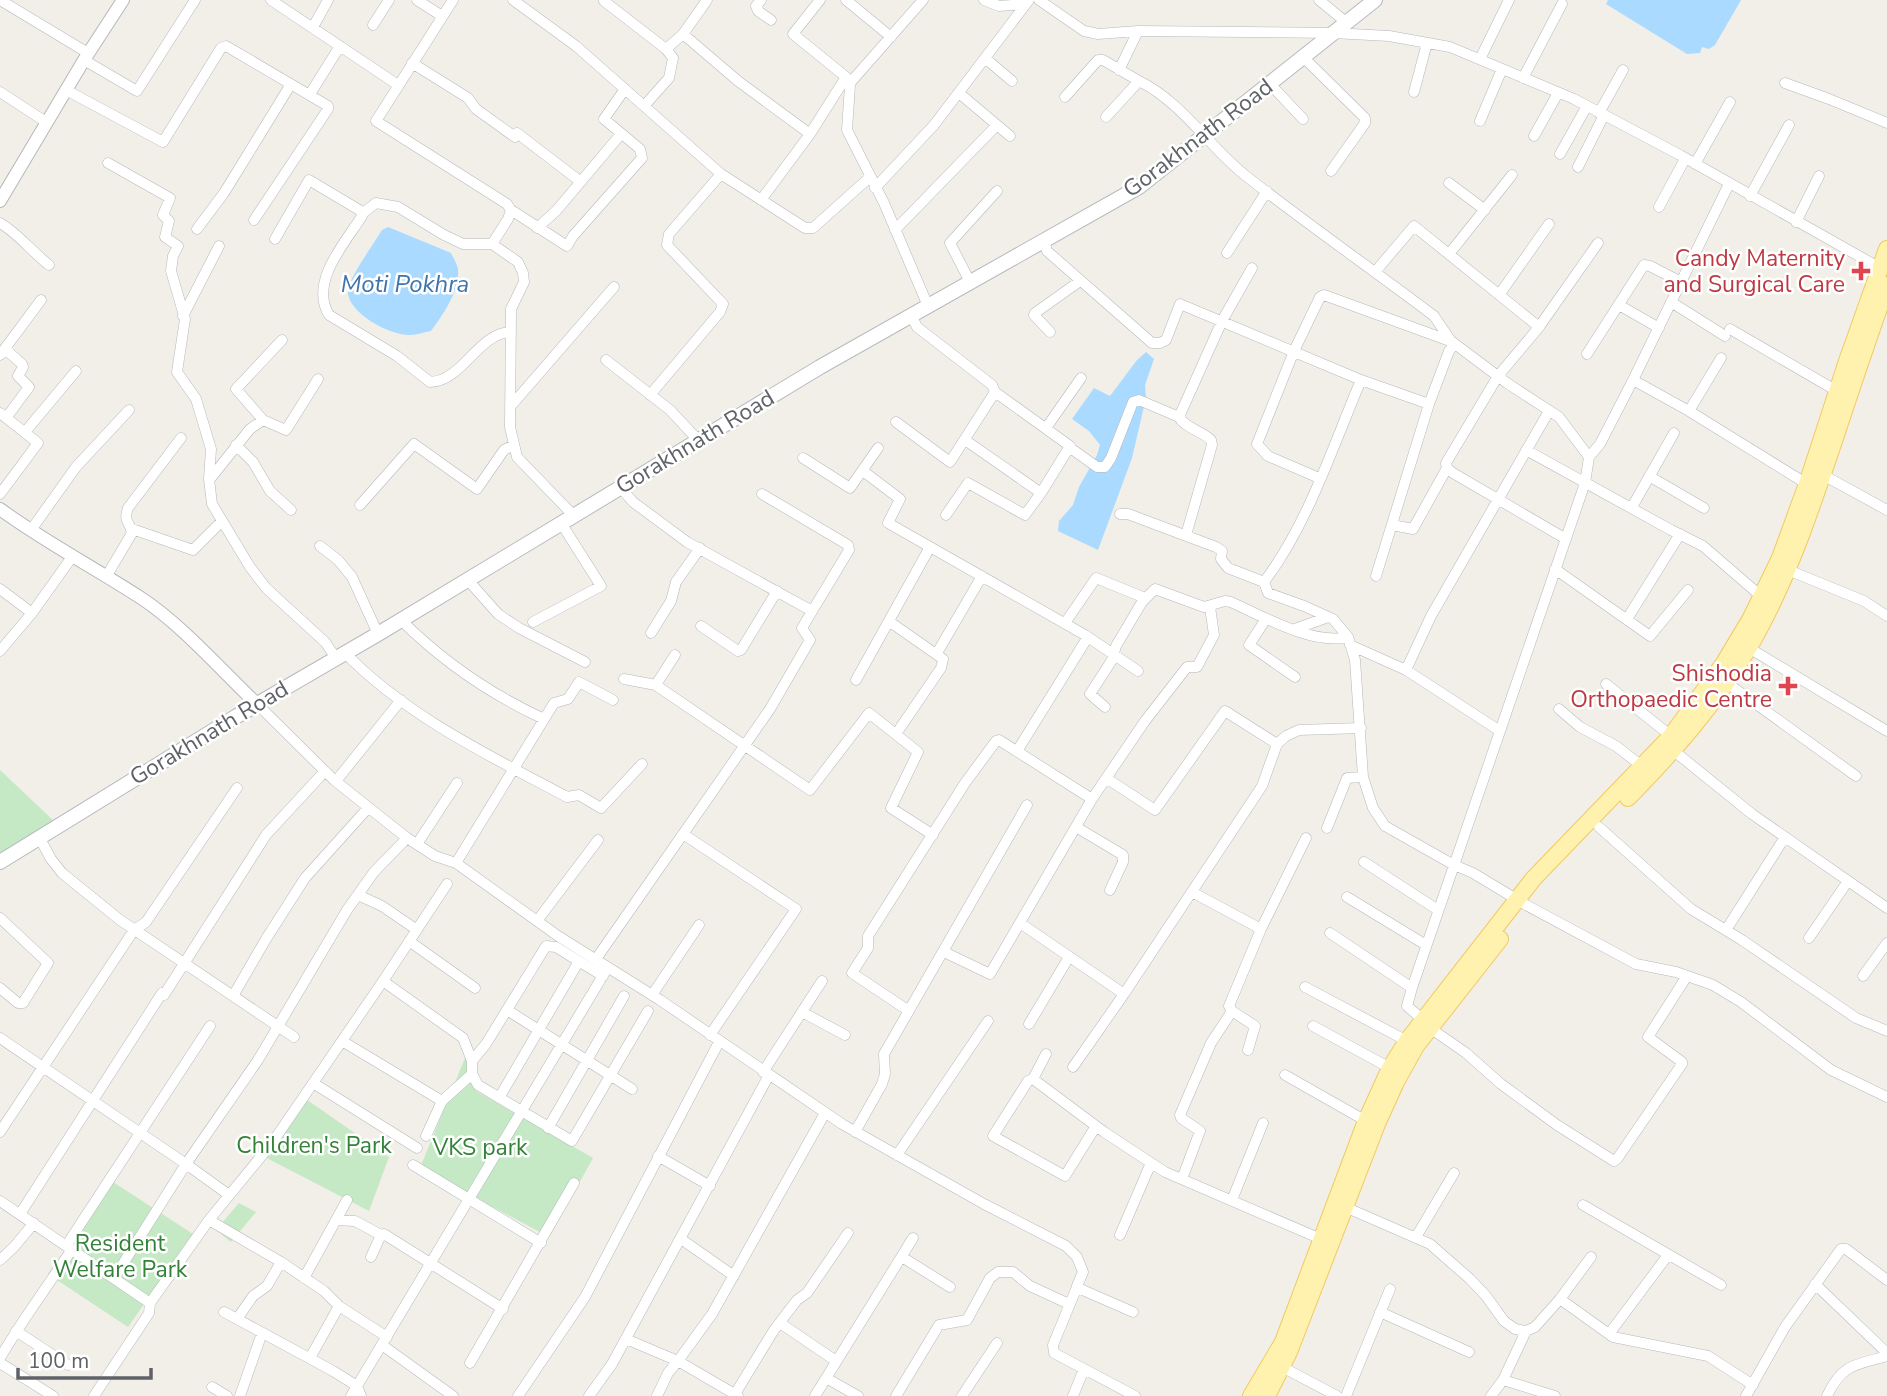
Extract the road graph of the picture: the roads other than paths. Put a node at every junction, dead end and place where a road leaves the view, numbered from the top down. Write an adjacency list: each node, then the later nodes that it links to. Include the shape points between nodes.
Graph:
1 (0, 0): 35 (street)
2 (123, 0): 35 (street)
3 (195, 0): 35 (street, via 137,92)
4 (271, 0): 27 (street)
5 (328, 0): 27 (street)
6 (389, 0): 26 (street)
7 (417, 0): 23 (street)
8 (453, 0): 23 (street)
9 (513, 0): 51 (street)
10 (707, 0): 30 (street)
11 (761, 0): 24 (street, via 758,11)
12 (820, 0): 44 (street, via 793,34)
13 (846, 0): 31 (street)
14 (921, 0): 31 (street)
15 (984, 0): 21 (street, via 999,6)
16 (1039, 0): 28 (street, via 1084,31)
17 (1319, 0): 25 (street)
18 (1374, 0): 25 (main road, Gorakhnath Road)
19 (1509, 0): 38 (street)
20 (604, 1): 34 (street)
21 (1027, 2): 37 (street)
22 (1562, 4): 43 (street)
23 (442, 16): 39 (street)
24 (771, 20)
25 (1347, 23): 29 (main road, Gorakhnath Road)
26 (373, 25)
27 (313, 27): 33 (street)
28 (1138, 31): 29 (street); 41 (street)
29 (1333, 33): 32 (street); 36 (main road, Gorakhnath Road)
30 (683, 34): 34 (street); 71 (street)
31 (891, 37): 44 (street)
32 (1427, 43): 38 (street); 54 (street)
33 (340, 46): 50 (street); 57 (street)
34 (666, 49): 60 (street, via 673,58 669,78)
35 (86, 57): 52 (street)
36 (1303, 57): 47 (main road, Gorakhnath Road); 79 (street, via 1365,118)
37 (985, 58): 45 (street); 55 (street)
38 (1480, 59): 40 (street)
39 (412, 62): 50 (street); 84 (street)
40 (1502, 69): 43 (street); 65 (street)
41 (1119, 70): 46 (street); 58 (street, via 1098,60)
42 (1623, 70): 62 (street)
43 (1523, 78): 56 (street)
44 (848, 80): 71 (street); 83 (street, via 847,130)
45 (1012, 81)
46 (1139, 81): 63 (street); 72 (street, via 1169,101)
47 (1269, 83): 64 (street); 72 (main road, Gorakhnath Road)
48 (1785, 83): 67 (street)
49 (291, 84): 52 (street, via 223,46 163,142); 57 (street); 102 (street)
50 (398, 85): 95 (street, via 378,123)
51 (625, 89): 60 (street); 70 (street, via 603,117)
52 (66, 90): 66 (street)
53 (0, 92): 66 (street)
54 (1414, 92)
55 (959, 93): 68 (street); 87 (street)
56 (1558, 93): 61 (street); 74 (street)
57 (310, 94): 97 (street, via 328,109)
58 (1065, 97)
59 (1730, 102): 76 (street)
60 (645, 106): 80 (street)
61 (1587, 106): 62 (street); 75 (street)
62 (1601, 114): 76 (street); 78 (street)
63 (1106, 117)
64 (1303, 119)
65 (1480, 121)
66 (46, 122): 92 (street)
67 (1887, 124)
68 (997, 125): 73 (street); 103 (street)
69 (1789, 125): 90 (street)
70 (621, 134): 84 (street); 101 (street, via 640,149 642,158 567,246)
71 (810, 134): 91 (street)
72 (1205, 135): 89 (street); 105 (main road, Gorakhnath Road, via 1139,187)
73 (1010, 136)
74 (1534, 136)
75 (1560, 154)
76 (1690, 161): 86 (street); 93 (street)
77 (108, 163): 126 (street, via 170,198 163,215 169,221 165,237 178,246 171,271)
78 (1578, 167)
79 (1331, 171)
80 (720, 174): 91 (street); 148 (street, via 669,234 667,245 723,304)
81 (1512, 176): 94 (street)
82 (1819, 176): 98 (street)
83 (870, 177): 87 (street); 91 (street, via 809,229)
84 (581, 182): 101 (street)
85 (1449, 183): 94 (street)
86 (1729, 184): 90 (street); 118 (street)
87 (876, 188): 103 (street)
88 (997, 191): 117 (street, via 950,243)
89 (1268, 191): 110 (street); 115 (street)
90 (1750, 196): 98 (street)
91 (761, 200)
92 (0, 201)
93 (1659, 206)
94 (1485, 209): 111 (street)
95 (511, 210): 101 (street); 107 (street)
96 (363, 213): 104 (street, via 309,180); 107 (street, via 376,203 398,208 463,244); 131 (street, via 328,271 323,295 329,315 435,383 496,334)
97 (254, 220)
98 (1796, 222): 114 (street)
99 (0, 223): 112 (street)
100 (1549, 224): 121 (street)
101 (537, 228)
102 (197, 229)
103 (895, 229): 125 (street)
104 (275, 239)
105 (1044, 240): 116 (street, via 1047,251); 117 (main road, Gorakhnath Road)
106 (1598, 243): 129 (street)
107 (492, 244): 131 (street, via 517,262 523,273 524,282 511,309)
108 (219, 246): 126 (street)
109 (1887, 249): 114 (main road)
110 (1227, 253)
111 (1449, 254): 115 (street, via 1414,226); 121 (street)
112 (49, 265)
113 (1252, 268): 128 (street)
114 (1880, 268): 146 (main road)
115 (1376, 272): 134 (street, via 1434,316)
116 (1080, 281): 128 (street, via 1152,342 1166,340 1179,305); 132 (street, via 1034,314)
117 (970, 282): 125 (main road, Gorakhnath Road)
118 (1681, 282): 123 (street); 124 (street, via 1644,265)
119 (1887, 285): 173 (main road)
120 (614, 287): 150 (street)
121 (1499, 295): 129 (street)
122 (41, 300): 136 (street)
123 (1671, 302): 130 (street); 146 (street)
124 (1619, 305): 130 (street); 137 (street)
125 (928, 306): 127 (main road, Gorakhnath Road)
126 (183, 316): 176 (street, via 177,372 200,412 211,449)
127 (911, 316): 147 (street, via 917,327); 162 (main road, Gorakhnath Road)
128 (1222, 321): 135 (street); 155 (street)
129 (1540, 326): 141 (street)
130 (1659, 328): 145 (street)
131 (511, 332): 150 (street)
132 (1050, 332)
133 (282, 340): 156 (street, via 236,389)
134 (1453, 342): 135 (street, via 1324,295); 141 (street); 149 (street)
135 (1294, 351): 144 (street); 175 (street, via 1257,444 1268,456)
136 (3, 352): 154 (street, via 23,365 18,376 29,387)
137 (1587, 354)
138 (1721, 358): 153 (street)
139 (606, 360): 148 (street)
140 (76, 371): 159 (street)
141 (1498, 376): 152 (street); 171 (street)
142 (1081, 378): 158 (street)
143 (318, 379): 156 (street, via 286,430)
144 (1361, 380): 149 (street); 175 (street)
145 (1633, 380): 153 (street); 169 (street)
146 (1837, 391): 178 (main road)
147 (995, 392): 158 (street); 163 (street)
148 (650, 395): 162 (street)
149 (1429, 404): 194 (street)
150 (510, 407): 164 (street)
151 (129, 410): 196 (street, via 76,467)
152 (1549, 411): 168 (street); 169 (street, via 1559,417)
153 (1689, 411): 178 (street)
154 (3, 416): 159 (street)
155 (1179, 417): 166 (street, via 1139,400 1133,402 1105,467 1097,467); 198 (street, via 1207,436 1212,445)
156 (263, 420): 165 (street)
157 (896, 422): 163 (street, via 950,462)
158 (1046, 428): 166 (street)
159 (25, 432): 181 (street, via 38,443)
160 (1674, 433): 174 (street)
161 (181, 438): 195 (street, via 128,508 125,516)
162 (698, 440): 179 (main road, Gorakhnath Road)
163 (965, 440): 180 (street)
164 (514, 444): 184 (street, via 504,450 477,489 414,444); 192 (street, via 517,457)
165 (236, 445): 176 (street); 188 (street)
166 (1069, 447): 180 (street)
167 (878, 448): 172 (street)
168 (1526, 450): 177 (street); 183 (street)
169 (1589, 457): 177 (street)
170 (803, 458): 172 (street, via 849,488)
171 (1447, 468): 183 (street); 194 (street, via 1413,529)
172 (863, 471): 201 (street, via 900,499 888,523)
173 (1823, 475): 189 (street); 205 (main road)
174 (1649, 476): 185 (street); 186 (street)
175 (1319, 478): 210 (street, via 1303,516)
176 (209, 479): 193 (street, via 212,504)
177 (1585, 483): 185 (street); 199 (street)
178 (1807, 484): 214 (main road)
179 (620, 487): 192 (main road, Gorakhnath Road); 202 (street, via 633,502)
180 (1041, 493): 191 (street, via 1024,515 968,483)
181 (0, 494)
182 (762, 494): 217 (street, via 850,547)
183 (1498, 499): 199 (street); 240 (street, via 1431,616)
184 (360, 505)
185 (1632, 507): 197 (street)
186 (1704, 508)
187 (0, 509): 196 (street)
188 (290, 510)
189 (1887, 510)
190 (1120, 514): 198 (street)
191 (946, 515)
192 (567, 519): 209 (main road, Gorakhnath Road); 224 (street, via 601,586)
193 (222, 520): 195 (street, via 193,550); 238 (street, via 266,588)
194 (1392, 526): 207 (street)
195 (132, 529): 208 (street)
196 (31, 530): 203 (street)
197 (1680, 534): 214 (street, via 1703,546); 223 (street)
198 (1186, 536): 210 (street, via 1222,551 1221,559 1228,568)
199 (1566, 539): 204 (street)
200 (320, 546): 230 (street, via 352,577)
201 (930, 547): 206 (street); 225 (street)
202 (699, 548): 213 (street); 229 (street)
203 (72, 557): 208 (street); 218 (street)
204 (1555, 569): 223 (street); 255 (street)
205 (1788, 570): 219 (street, via 1864,600); 233 (main road)
206 (982, 576): 226 (street); 235 (street)
207 (1376, 576)
208 (106, 578): 250 (street, via 144,600)
209 (467, 579): 221 (main road, Gorakhnath Road); 239 (street, via 498,614)
210 (1264, 582): 220 (street, via 1268,593)
211 (0, 589): 218 (street)
212 (1688, 590): 223 (street, via 1651,636)
213 (777, 591): 217 (street); 227 (street, via 741,650)
214 (1762, 597): 259 (main road)
215 (1145, 598): 216 (street, via 1158,589); 226 (street, via 1096,578); 237 (street)
216 (1210, 607): 222 (street, via 1228,601); 268 (street, via 1214,635 1197,667 1187,667)
217 (812, 611): 260 (street, via 802,629 810,640)
218 (32, 613): 234 (street)
219 (1887, 616)
220 (1328, 617): 228 (street); 232 (street)
221 (400, 619): 230 (main road, Gorakhnath Road); 253 (street, via 474,679)
222 (1266, 619): 228 (street); 242 (street, via 1249,645)
223 (1627, 619)
224 (533, 622)
225 (890, 622): 235 (street); 244 (street)
226 (1065, 623): 231 (street)
227 (701, 626)
228 (1295, 629): 232 (street)
229 (651, 633)
230 (378, 634): 238 (main road, Gorakhnath Road)
231 (1085, 635): 237 (street); 261 (street)
232 (1349, 641): 240 (street); 254 (street)
233 (1749, 648): 245 (main road); 256 (street)
234 (0, 651)
235 (937, 653): 257 (street, via 943,659 941,668)
236 (675, 654): 247 (street)
237 (1114, 654): 241 (street); 251 (street, via 1090,694)
238 (340, 655): 248 (street); 250 (main road, Gorakhnath Road)
239 (585, 662)
240 (1406, 670): 255 (street)
241 (1138, 671)
242 (1295, 677)
243 (624, 679): 247 (street)
244 (856, 680)
245 (1727, 683): 259 (main road); 266 (street)
246 (1606, 684): 259 (street)
247 (656, 685): 260 (street)
248 (401, 700): 264 (street); 269 (street)
249 (613, 700): 253 (street, via 578,682 568,699 554,703)
250 (257, 704): 265 (street); 280 (main road, Gorakhnath Road)
251 (1105, 707)
252 (1559, 709): 263 (street)
253 (544, 719): 264 (street)
254 (1361, 728): 258 (street, via 1299,730); 267 (street)
255 (1500, 731): 289 (street)
256 (1887, 731)
257 (896, 734): 260 (street, via 868,712 810,790); 279 (street, via 918,754 891,808)
258 (1277, 744): 268 (street, via 1225,710 1155,810); 293 (street, via 1262,786)
259 (1672, 744): 263 (main road); 276 (main road); 281 (street)
260 (744, 747): 278 (street)
261 (1017, 751): 272 (street); 279 (street, via 996,741)
262 (642, 764): 264 (street, via 599,808)
263 (1643, 767): 296 (main road, via 1534,877)
264 (514, 769): 288 (street)
265 (325, 771): 269 (street); 316 (street, via 266,835)
266 (1856, 776)
267 (1363, 777): 277 (street, via 1347,778); 289 (street, via 1373,808 1385,826)
268 (1106, 778): 272 (street)
269 (336, 781): 274 (street)
270 (457, 783): 285 (street)
271 (237, 788): 304 (street, via 146,922)
272 (1093, 799): 275 (street)
273 (1027, 805): 312 (street)
274 (368, 808): 282 (street); 328 (street, via 305,878)
275 (1076, 827): 292 (street, via 1123,855); 301 (street)
276 (1599, 827): 296 (main road); 306 (street, via 1692,909)
277 (1327, 828)
278 (683, 834): 314 (street); 346 (street, via 796,909)
279 (933, 835): 332 (street, via 868,936 868,948 852,973)
280 (39, 837): 286 (main road, Gorakhnath Road); 304 (street, via 62,873)
281 (1785, 837): 290 (street); 306 (street)
282 (407, 838): 285 (street); 294 (street)
283 (1306, 838): 303 (street)
284 (598, 840): 300 (street)
285 (417, 844): 288 (street)
286 (1, 858)
287 (1364, 862): 298 (street)
288 (456, 863): 300 (street)
289 (1454, 866): 296 (street, via 1474,873); 298 (street)
290 (1847, 881): 297 (street); 308 (street)
291 (447, 884): 305 (street)
292 (1110, 890)
293 (1192, 891): 303 (street); 326 (street)
294 (358, 895): 305 (street); 340 (street)
295 (1347, 897): 311 (street)
296 (1521, 903): 318 (street, via 1636,964); 337 (main road)
297 (1887, 908)
298 (1438, 910): 311 (street)
299 (0, 918): 323 (street, via 48,963 23,1003)
300 (537, 921): 314 (street)
301 (1020, 923): 312 (street, via 990,974); 313 (street)
302 (699, 925): 327 (street)
303 (1261, 929): 333 (street, via 1229,1006)
304 (134, 930): 316 (street); 354 (street)
305 (417, 930): 309 (street)
306 (1726, 930): 342 (street, via 1856,1018)
307 (1331, 933): 325 (street)
308 (1809, 938)
309 (410, 941): 320 (street); 324 (street)
310 (1887, 943): 319 (street)
311 (1426, 945): 325 (street)
312 (944, 952): 332 (street)
313 (1069, 957): 326 (street); 336 (street)
314 (596, 959): 317 (street)
315 (579, 961): 317 (street); 330 (street, via 546,946); 341 (street)
316 (184, 964): 328 (street); 366 (street)
317 (605, 971): 327 (street); 349 (street)
318 (1687, 976): 337 (street, via 1648,1037 1682,1064 1614,1161 1557,1125); 364 (street, via 1741,1002 1831,1070)
319 (1863, 976)
320 (383, 981): 347 (street); 352 (street, via 463,1038)
321 (822, 981): 334 (street)
322 (1305, 987): 348 (street)
323 (0, 988)
324 (475, 988)
325 (1412, 988): 337 (street, via 1407,1006)
326 (1124, 994): 355 (street)
327 (652, 995): 346 (street)
328 (233, 996): 340 (street)
329 (624, 996): 353 (street)
330 (507, 1010): 341 (street); 352 (street)
331 (648, 1011): 360 (street)
332 (909, 1011): 376 (street, via 884,1054 882,1084)
333 (1231, 1011): 350 (street, via 1255,1026); 385 (street, via 1211,1043 1180,1115 1200,1131)
334 (802, 1012): 343 (street); 358 (street)
335 (988, 1021): 380 (street)
336 (1029, 1024)
337 (1426, 1024): 348 (main road); 394 (main road, via 1377,1124)
338 (210, 1026): 374 (street)
339 (1313, 1026): 356 (street)
340 (278, 1027): 344 (street); 382 (street)
341 (539, 1029): 349 (street); 365 (street)
342 (1887, 1031)
343 (845, 1035)
344 (294, 1037)
345 (0, 1038): 354 (street)
346 (714, 1039): 358 (street); 379 (street)
347 (342, 1041): 362 (street); 367 (street)
348 (1407, 1041): 356 (main road)
349 (562, 1044): 353 (street); 368 (street)
350 (1248, 1050)
351 (1046, 1054): 361 (street)
352 (472, 1061): 357 (street)
353 (587, 1061): 360 (street); 373 (street)
354 (43, 1066): 366 (street); 375 (street)
355 (1073, 1067)
356 (1390, 1068): 370 (main road)
357 (472, 1074): 365 (street, via 478,1085); 367 (street)
358 (766, 1074): 369 (street); 387 (street)
359 (1285, 1075): 370 (street)
360 (611, 1076): 363 (street); 373 (street, via 572,1141)
361 (1032, 1079): 372 (street); 372 (street, via 993,1136 1065,1176)
362 (313, 1083): 378 (street); 388 (street)
363 (632, 1088)
364 (1887, 1097)
365 (499, 1098): 368 (street)
366 (94, 1100): 374 (street); 395 (street)
367 (442, 1101): 377 (street)
368 (522, 1112): 373 (street); 390 (street)
369 (825, 1113): 376 (street); 415 (street)
370 (1366, 1121): 405 (main road)
371 (1263, 1123): 391 (street)
372 (1096, 1126): 381 (street)
373 (548, 1128)
374 (141, 1131): 382 (street); 407 (street)
375 (0, 1132)
376 (855, 1132): 380 (street)
377 (426, 1136)
378 (417, 1148)
379 (658, 1156): 387 (street); 464 (street, via 586,1297)
380 (897, 1156): 422 (street, via 1066,1246 1077,1256 1083,1272)
381 (1151, 1163): 385 (street); 401 (street)
382 (186, 1164): 388 (street); 416 (street)
383 (413, 1165): 390 (street)
384 (1454, 1173): 402 (street)
385 (1182, 1179): 391 (street)
386 (574, 1183): 406 (street)
387 (710, 1186): 404 (street)
388 (229, 1195): 396 (street)
389 (347, 1200): 397 (street)
390 (469, 1200): 406 (street); 414 (street)
391 (1232, 1200): 405 (street)
392 (0, 1201): 395 (street)
393 (1583, 1205): 408 (street)
394 (1345, 1207): 402 (street); 450 (main road)
395 (20, 1214): 398 (street)
396 (209, 1220): 413 (street); 425 (street)
397 (336, 1220): 400 (street, via 355,1221); 417 (street)
398 (34, 1223): 407 (street); 412 (street)
399 (848, 1233): 433 (street)
400 (381, 1235): 409 (street); 414 (street)
401 (1120, 1235)
402 (1416, 1237): 435 (street, via 1438,1249 1471,1279 1509,1326)
403 (913, 1238): 410 (street)
404 (681, 1239): 415 (street); 438 (street)
405 (1321, 1239): 473 (main road, via 1283,1342)
406 (541, 1243): 428 (street)
407 (69, 1247): 416 (street); 434 (street)
408 (1668, 1255): 420 (street); 437 (street)
409 (371, 1257)
410 (902, 1257): 421 (street); 446 (street)
411 (1591, 1257): 424 (street)
412 (0, 1260)
413 (281, 1262): 417 (street); 432 (street, via 267,1286 253,1296)
414 (431, 1263): 428 (street); 439 (street)
415 (734, 1276): 445 (street)
416 (114, 1278): 425 (street)
417 (304, 1278): 427 (street)
418 (1887, 1280): 419 (street, via 1843,1248)
419 (1815, 1284): 442 (street); 454 (street, via 1784,1327)
420 (1721, 1285)
421 (950, 1287)
422 (1077, 1287): 426 (street); 430 (street)
423 (1390, 1289): 431 (street)
424 (1560, 1299): 435 (street, via 1535,1327); 437 (street)
425 (150, 1303): 459 (street, via 149,1313)
426 (1069, 1304): 451 (street, via 1053,1349); 469 (street, via 1030,1286 1013,1272 998,1272 967,1320 939,1325)
427 (339, 1306): 439 (street); 444 (street)
428 (503, 1309): 448 (street)
429 (224, 1312): 432 (street)
430 (1133, 1312)
431 (1380, 1312): 441 (street); 476 (street)
432 (237, 1319): 436 (street)
433 (780, 1323): 446 (street); 457 (street)
434 (16, 1331): 443 (street); 449 (street)
435 (1525, 1331): 453 (street)
436 (262, 1333): 444 (street); 461 (street)
437 (1609, 1334): 454 (street, via 1708,1356)
438 (626, 1339): 445 (street); 465 (street)
439 (385, 1341): 456 (street); 463 (street)
440 (997, 1343): 470 (street)
441 (1469, 1352)
442 (1887, 1355): 480 (street, via 1845,1370)
443 (0, 1358)
444 (310, 1359): 456 (street)
445 (678, 1361): 457 (street); 466 (street)
446 (836, 1362): 452 (street)
447 (0, 1363): 458 (street)
448 (470, 1363)
449 (68, 1365)
450 (1282, 1367): 474 (main road); 475 (street)
451 (1084, 1369): 471 (street); 472 (street)
452 (826, 1378): 467 (street); 468 (street)
453 (1503, 1380): 477 (street); 478 (street)
454 (1753, 1385): 479 (street)
455 (212, 1387): 460 (street)
456 (359, 1391): 462 (street)
457 (732, 1394)
458 (53, 1396)
459 (94, 1396)
460 (227, 1396)
461 (240, 1396)
462 (351, 1396)
463 (453, 1396)
464 (518, 1396)
465 (589, 1396)
466 (656, 1396)
467 (815, 1396)
468 (858, 1396)
469 (896, 1396)
470 (962, 1396)
471 (1073, 1396)
472 (1135, 1396)
473 (1251, 1396)
474 (1267, 1396)
475 (1337, 1396)
476 (1346, 1396)
477 (1491, 1396)
478 (1555, 1396)
479 (1746, 1396)
480 (1827, 1396)

